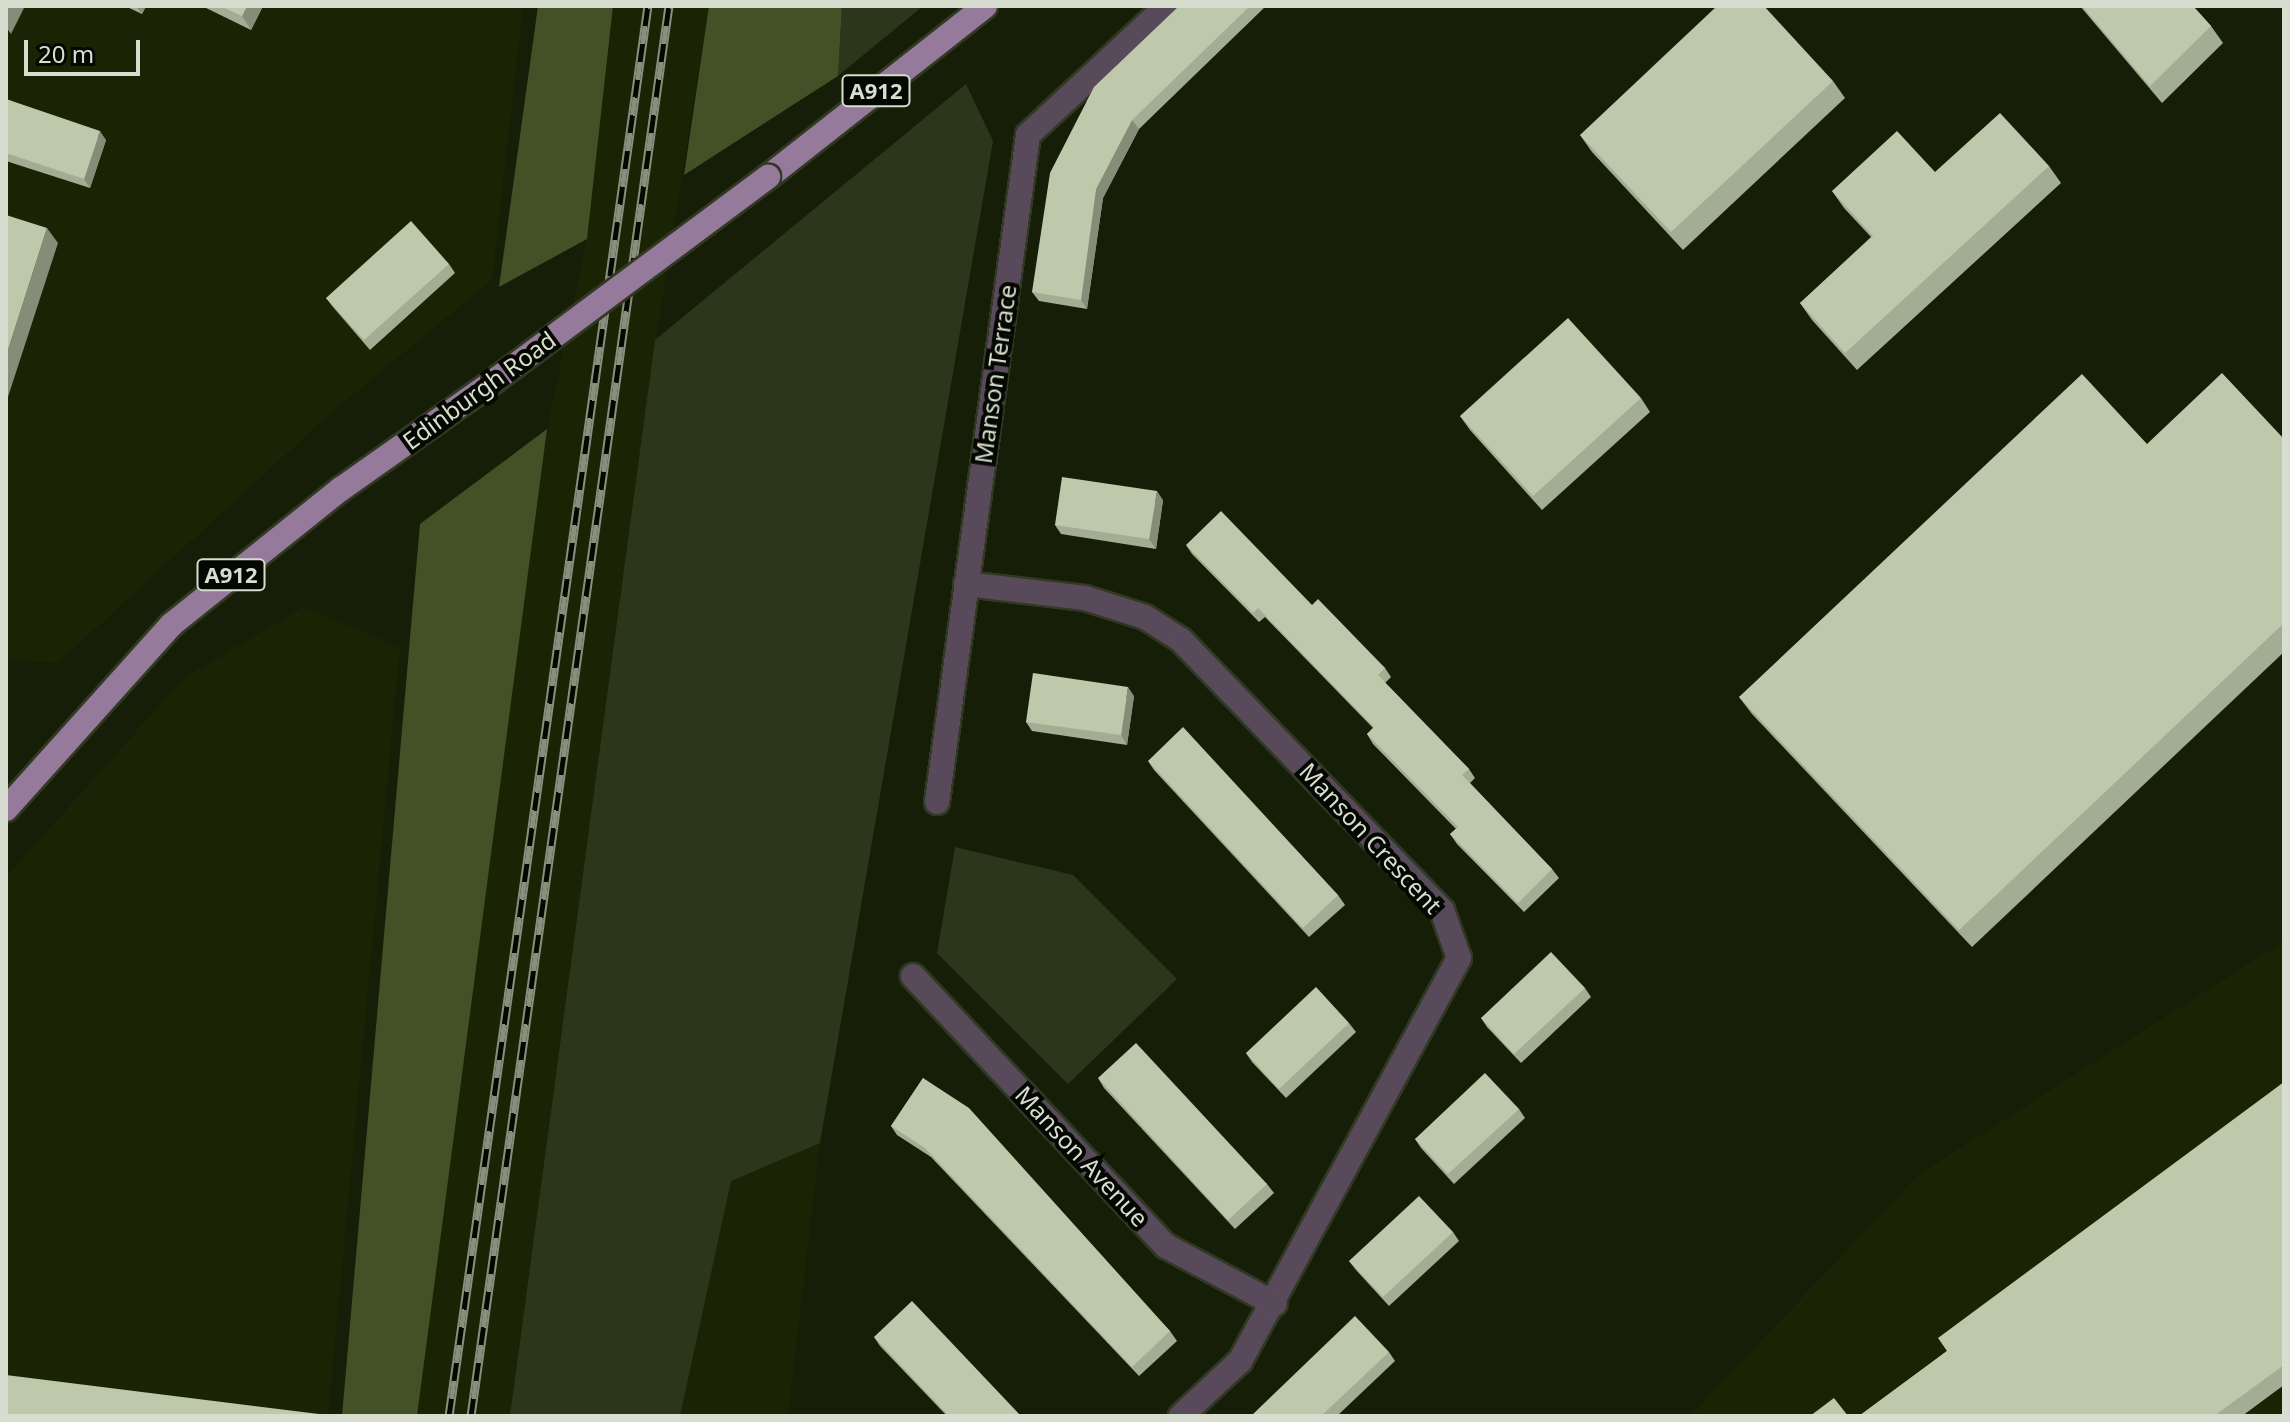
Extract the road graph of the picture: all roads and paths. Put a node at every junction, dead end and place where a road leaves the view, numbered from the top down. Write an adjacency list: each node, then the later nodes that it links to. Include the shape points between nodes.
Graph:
1 (985, 6): 5 (main road, Edinburgh Road / A912, bridge, via 768,177 341,489 171,625)
2 (1167, 6): 3 (street, Manson Terrace, via 1028,135)
3 (966, 584): 4 (street, Manson Terrace); 7 (street, Manson Crescent, via 1085,598 1145,617 1181,640 1442,910 1459,958)
4 (937, 802)
5 (6, 809)
6 (913, 976): 7 (street, Manson Avenue, via 1166,1246)
7 (1275, 1304): 8 (street, Manson Crescent, via 1240,1361)
8 (1181, 1416)

